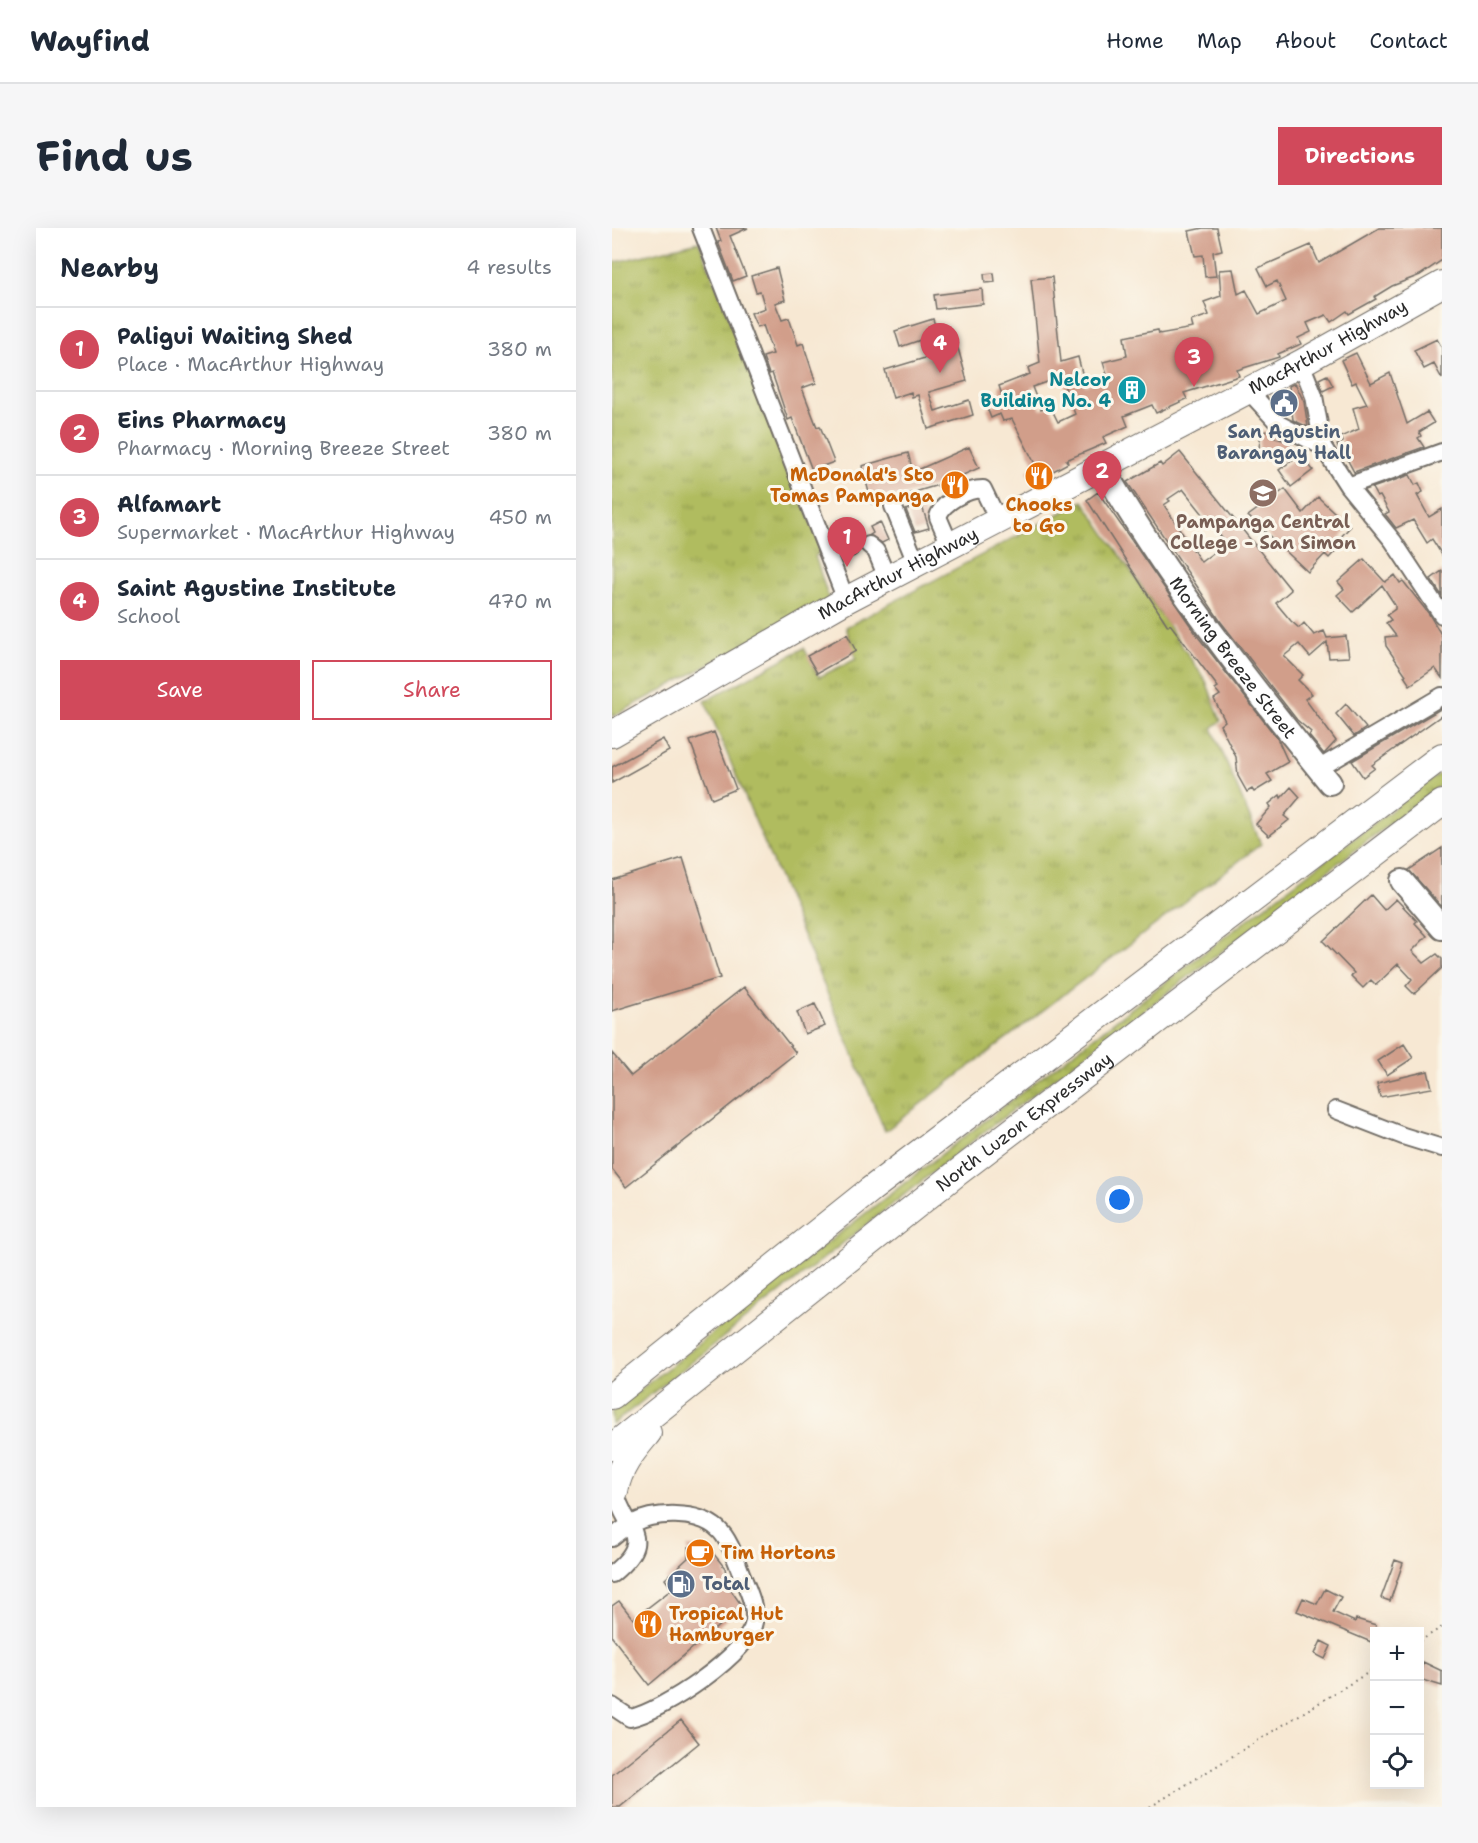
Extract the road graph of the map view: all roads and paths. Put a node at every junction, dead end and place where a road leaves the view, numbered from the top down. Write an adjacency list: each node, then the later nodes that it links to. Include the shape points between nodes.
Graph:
1 (701, 228): 14 (street)
2 (1442, 284): 3 (highway, MacArthur Highway)
3 (1301, 363): 4 (highway, MacArthur Highway); 5 (street, via 1314,396)
4 (1247, 389): 5 (street, via 1279,424); 7 (highway, MacArthur Highway)
5 (1323, 447): 8 (street)
6 (1442, 452): 8 (street)
7 (1103, 468): 10 (highway, MacArthur Highway); 22 (main road, Morning Breeze Street, via 1204,618)
8 (1348, 486): 18 (street, via 1393,542)
9 (894, 506): 15 (street)
10 (998, 520): 12 (highway, MacArthur Highway); 12 (street, via 983,489 944,505 938,517)
11 (869, 545): 16 (street)
12 (950, 545): 15 (highway, MacArthur Highway)
13 (850, 548): 14 (street)
14 (828, 550): 17 (street)
15 (916, 563): 16 (highway, MacArthur Highway)
16 (887, 578): 17 (highway, MacArthur Highway)
17 (846, 600): 20 (highway, MacArthur Highway)
18 (1442, 615)
19 (1442, 696): 22 (street)
20 (612, 734)
21 (1442, 756): 29 (highway, via 870,1190)
22 (1324, 776)
23 (1442, 803): 28 (highway, North Luzon Expressway, via 957,1173)
24 (1402, 881): 25 (main road)
25 (1442, 928)
26 (1336, 1110): 27 (street)
27 (1442, 1148)
28 (702, 1375): 30 (highway, North Luzon Expressway); 31 (highway, via 630,1453)
29 (612, 1396)
30 (612, 1447)
31 (615, 1491): 32 (street)
32 (632, 1524): 33 (street); 34 (street, via 635,1552); 38 (street, via 668,1515 688,1516 720,1529 746,1584 754,1622 752,1630 712,1673 668,1702 630,1718)
33 (612, 1538)
34 (612, 1574)
35 (1442, 1627): 36 (path)
36 (1424, 1638)
37 (1370, 1671): 39 (path)
38 (612, 1706)
39 (1150, 1807)

